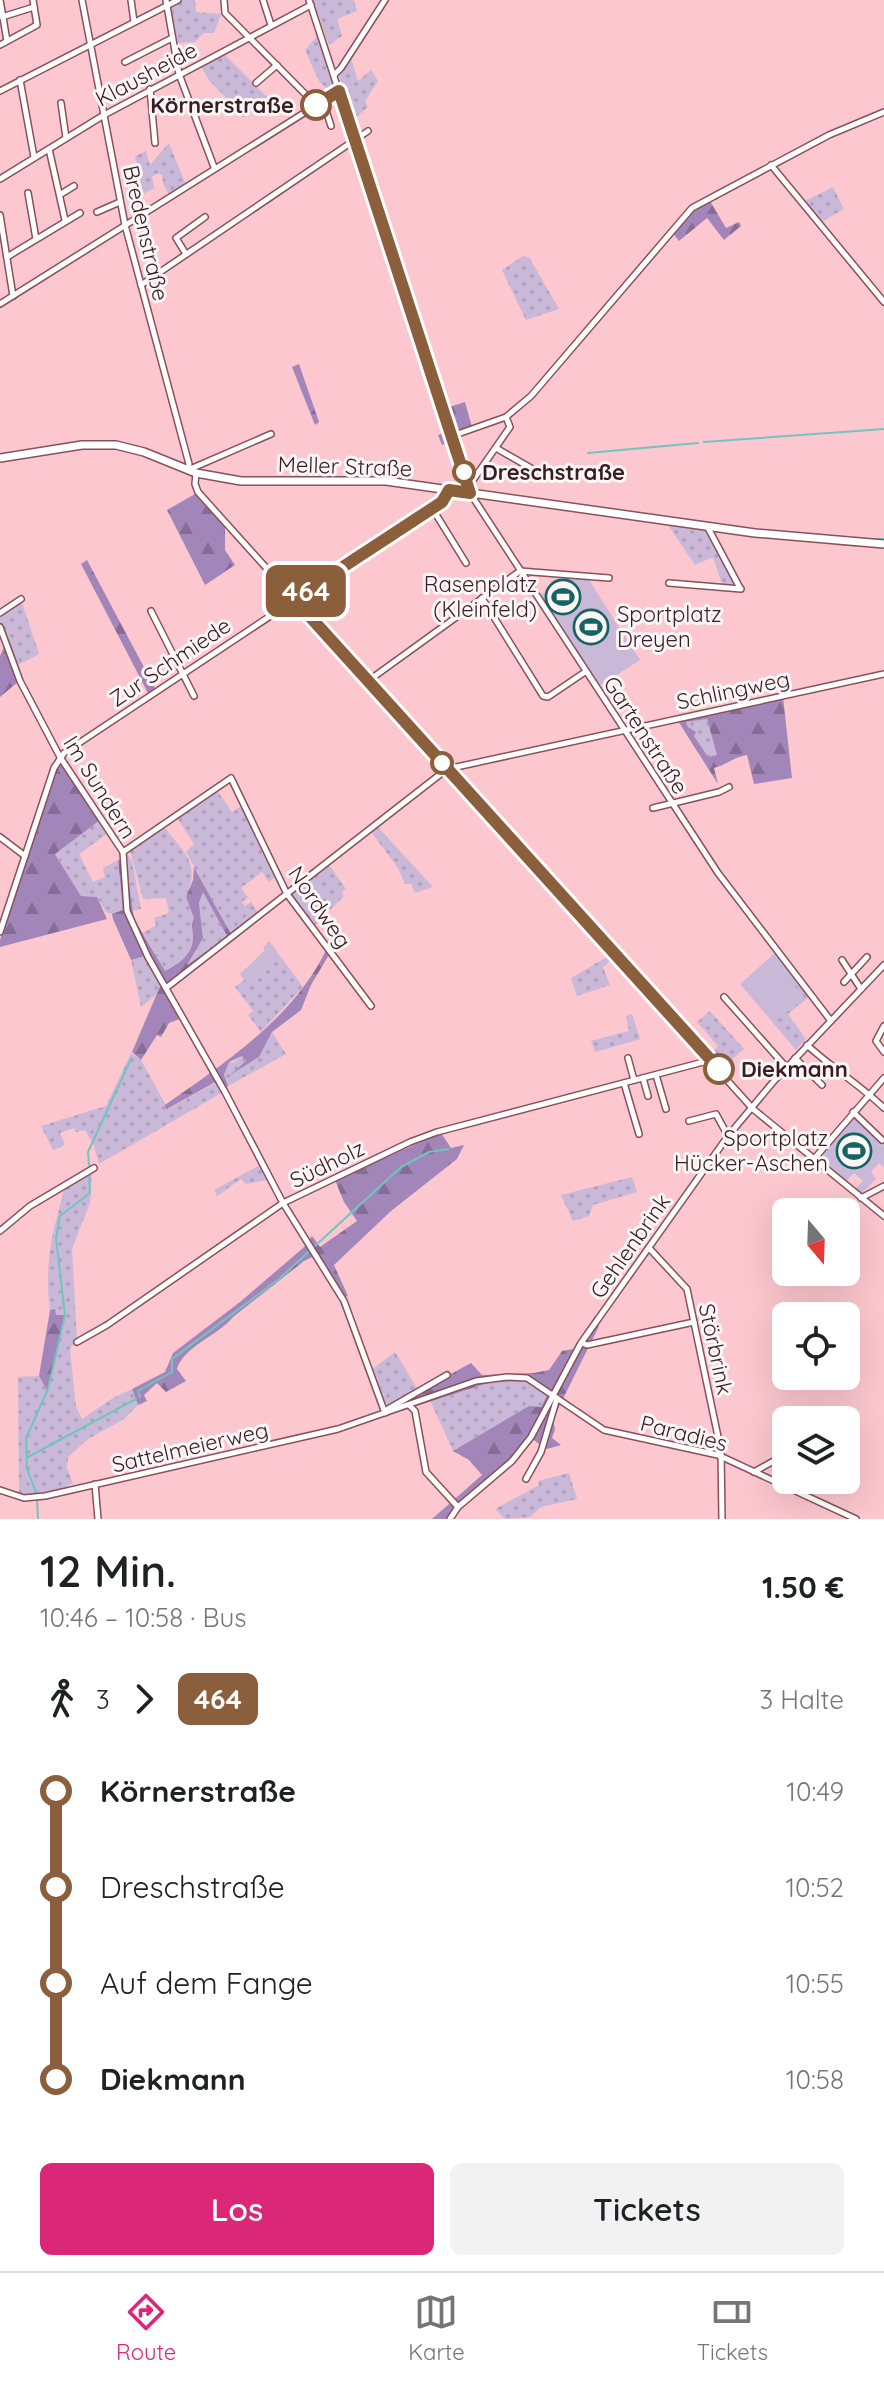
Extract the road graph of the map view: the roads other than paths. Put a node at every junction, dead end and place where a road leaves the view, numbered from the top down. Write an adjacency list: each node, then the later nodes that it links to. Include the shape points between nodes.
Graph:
1 (0, 0): 11 (street)
2 (82, 0): 17 (street, Bredenstraße)
3 (131, 0): 12 (street)
4 (178, 0): 10 (street)
5 (224, 0): 14 (street, via 225,13)
6 (263, 0): 13 (street)
7 (385, 0): 21 (street)
8 (310, 2): 13 (street, Klausheide); 21 (street, Gartenstraße)
9 (34, 3): 11 (street); 16 (street, via 37,25)
10 (166, 3): 12 (street); 15 (street)
11 (2, 17): 16 (street)
12 (134, 22): 17 (street)
13 (271, 25): 14 (street, Klausheide)
14 (249, 37): 19 (street); 20 (street, Klausheide)
15 (172, 38): 18 (street); 20 (street)
16 (3, 43)
17 (91, 44): 22 (street); 31 (street, Bredenstraße)
18 (125, 62)
19 (277, 65): 23 (street); 29 (street)
20 (179, 74): 24 (street, Klausheide); 40 (street)
21 (334, 75): 26 (street, Gartenstraße)
22 (20, 80): 25 (street); 38 (street)
23 (256, 83)
24 (150, 89): 31 (street, Klausheide); 36 (street)
25 (0, 91)
26 (339, 91): 27 (street); 35 (street, Gartenstraße)
27 (323, 101): 29 (street); 32 (street)
28 (61, 103): 34 (street)
29 (316, 105): 40 (street)
30 (884, 112): 39 (street)
31 (104, 115): 34 (street, Klausheide); 45 (street, Bredenstraße)
32 (331, 126)
33 (368, 131): 35 (street)
34 (66, 138): 37 (street, Klausheide)
35 (355, 139): 53 (street); 61 (street, Gartenstraße)
36 (155, 143)
37 (49, 149): 38 (street, Klausheide); 44 (street)
38 (34, 157): 41 (street, Klausheide)
39 (771, 165): 57 (street); 59 (street, via 692,208 531,396)
40 (215, 168): 51 (street)
41 (0, 179)
42 (74, 186): 44 (street)
43 (28, 193): 52 (street)
44 (61, 195): 50 (street)
45 (120, 202): 46 (street); 51 (street, Bredenstraße)
46 (97, 212)
47 (80, 213): 50 (street)
48 (0, 215): 54 (street)
49 (205, 217): 53 (street, via 176,238)
50 (65, 220): 52 (street)
51 (125, 225): 55 (street, Bredenstraße); 56 (street)
52 (36, 239): 54 (street)
53 (186, 254): 55 (street)
54 (7, 257): 56 (street)
55 (141, 285): 65 (street, Bredenstraße)
56 (13, 296): 58 (street)
57 (884, 302)
58 (0, 304)
59 (506, 417): 61 (street); 62 (street, via 510,427)
60 (271, 434): 65 (street)
61 (452, 436): 66 (street, Gartenstraße)
62 (496, 448): 64 (street); 66 (street)
63 (0, 458): 65 (main road, Meller Straße, via 101,444 133,449)
64 (536, 471)
65 (192, 472): 67 (main road, Meller Straße, via 241,481 386,481); 77 (street, Bredenstraße, via 198,492)
66 (469, 489): 67 (main road, Meller Straße); 69 (main road, Meller Straße); 72 (street, Gartenstraße)
67 (449, 490): 68 (street, Zur Schmiede)
68 (432, 508): 71 (street); 77 (street, Zur Schmiede)
69 (706, 526): 70 (main road, Meller Straße); 74 (street, via 741,589)
70 (884, 544)
71 (466, 563)
72 (520, 571): 73 (street); 75 (street); 81 (street, Gartenstraße)
73 (609, 578)
74 (669, 583)
75 (482, 598): 81 (street, via 543,696); 84 (street)
76 (21, 599): 79 (street)
77 (294, 599): 82 (street, Zur Schmiede); 84 (street, Bredenstraße)
78 (151, 611): 82 (street)
79 (0, 613)
80 (0, 627): 87 (street, Im Sundern, via 20,681)
81 (585, 672): 86 (street, Gartenstraße)
82 (183, 673): 85 (street); 87 (street, Zur Schmiede)
83 (884, 674): 86 (street, Schlingweg)
84 (368, 681): 88 (street, Bredenstraße)
85 (194, 696)
86 (623, 730): 88 (street, Schlingweg); 90 (street, Gartenstraße)
87 (60, 757): 93 (street, Im Sundern); 94 (street)
88 (447, 769): 95 (street); 112 (street, Bredenstraße)
89 (729, 787): 90 (street)
90 (671, 802): 91 (street); 106 (street, Gartenstraße)
91 (653, 808)
92 (0, 837): 94 (street)
93 (123, 852): 95 (street, Nordweg, via 231,778); 102 (street, Im Sundern, via 127,911)
94 (25, 856): 96 (street)
95 (287, 894): 102 (street); 105 (street, Nordweg)
96 (0, 932)
97 (867, 957): 100 (street)
98 (842, 960): 100 (street)
99 (884, 965): 103 (street, Gehlenbrink)
100 (852, 974): 101 (street); 103 (street)
101 (844, 982)
102 (166, 988): 134 (street, Im Sundern)
103 (861, 989): 106 (street, Gehlenbrink)
104 (724, 997): 113 (street)
105 (371, 1006)
106 (831, 1021): 108 (street, Gehlenbrink)
107 (884, 1026): 109 (street, via 876,1041)
108 (807, 1045): 111 (street, Gehlenbrink); 120 (street)
109 (884, 1052)
110 (628, 1058): 117 (street)
111 (795, 1058): 113 (street, Gehlenbrink); 119 (street)
112 (711, 1060): 114 (street, Südholz); 122 (street, Bredenstraße)
113 (786, 1067): 122 (street, Gehlenbrink)
114 (656, 1075): 115 (street, Südholz); 124 (street)
115 (643, 1078): 117 (street, Südholz); 121 (street)
116 (884, 1078): 120 (street)
117 (634, 1080): 118 (street, Südholz)
118 (624, 1083): 127 (street); 134 (street, Südholz, via 437,1132)
119 (822, 1085)
120 (869, 1094): 123 (street); 125 (street)
121 (648, 1096)
122 (752, 1106): 128 (street, Gehlenbrink); 130 (street, Bredenstraße)
123 (884, 1108)
124 (666, 1109)
125 (853, 1112): 129 (street); 130 (street)
126 (689, 1121): 128 (street, via 716,1114)
127 (639, 1134)
128 (728, 1136): 137 (street, Gehlenbrink)
129 (882, 1140)
130 (814, 1159): 133 (street, Bredenstraße)
131 (94, 1168): 136 (street, via 30,1206)
132 (884, 1186): 133 (street)
133 (861, 1198): 135 (street, Bredenstraße)
134 (283, 1203): 139 (street, Südholz); 144 (street, Im Sundern, via 344,1301)
135 (884, 1216)
136 (0, 1231)
137 (649, 1248): 138 (street, Störbrink, via 687,1289); 140 (street, Gehlenbrink)
138 (694, 1322): 140 (street); 145 (street, Störbrink)
139 (77, 1342)
140 (581, 1343): 142 (street, Gehlenbrink)
141 (447, 1375): 144 (street, Sattelmeierweg)
142 (555, 1396): 143 (street, Sattelmeierweg, via 527,1378 507,1377 476,1381); 145 (street, Paradies, via 604,1430); 148 (street, Gehlenbrink, via 541,1452); 151 (street, Gehlenbrink, via 523,1448)
143 (411, 1404): 144 (street, Sattelmeierweg); 151 (street, via 426,1472)
144 (385, 1413): 149 (street, Sattelmeierweg, via 338,1429)
145 (721, 1456): 147 (street, Paradies); 154 (street, Störbrink)
146 (772, 1462): 147 (street)
147 (754, 1472): 155 (street, Paradies)
148 (526, 1479)
149 (95, 1484): 150 (street, Sattelmeierweg, via 33,1498); 152 (street)
150 (0, 1490)
151 (458, 1507): 153 (street, Gehlenbrink)
152 (98, 1519)
153 (450, 1519)
154 (722, 1519)
155 (856, 1519)

